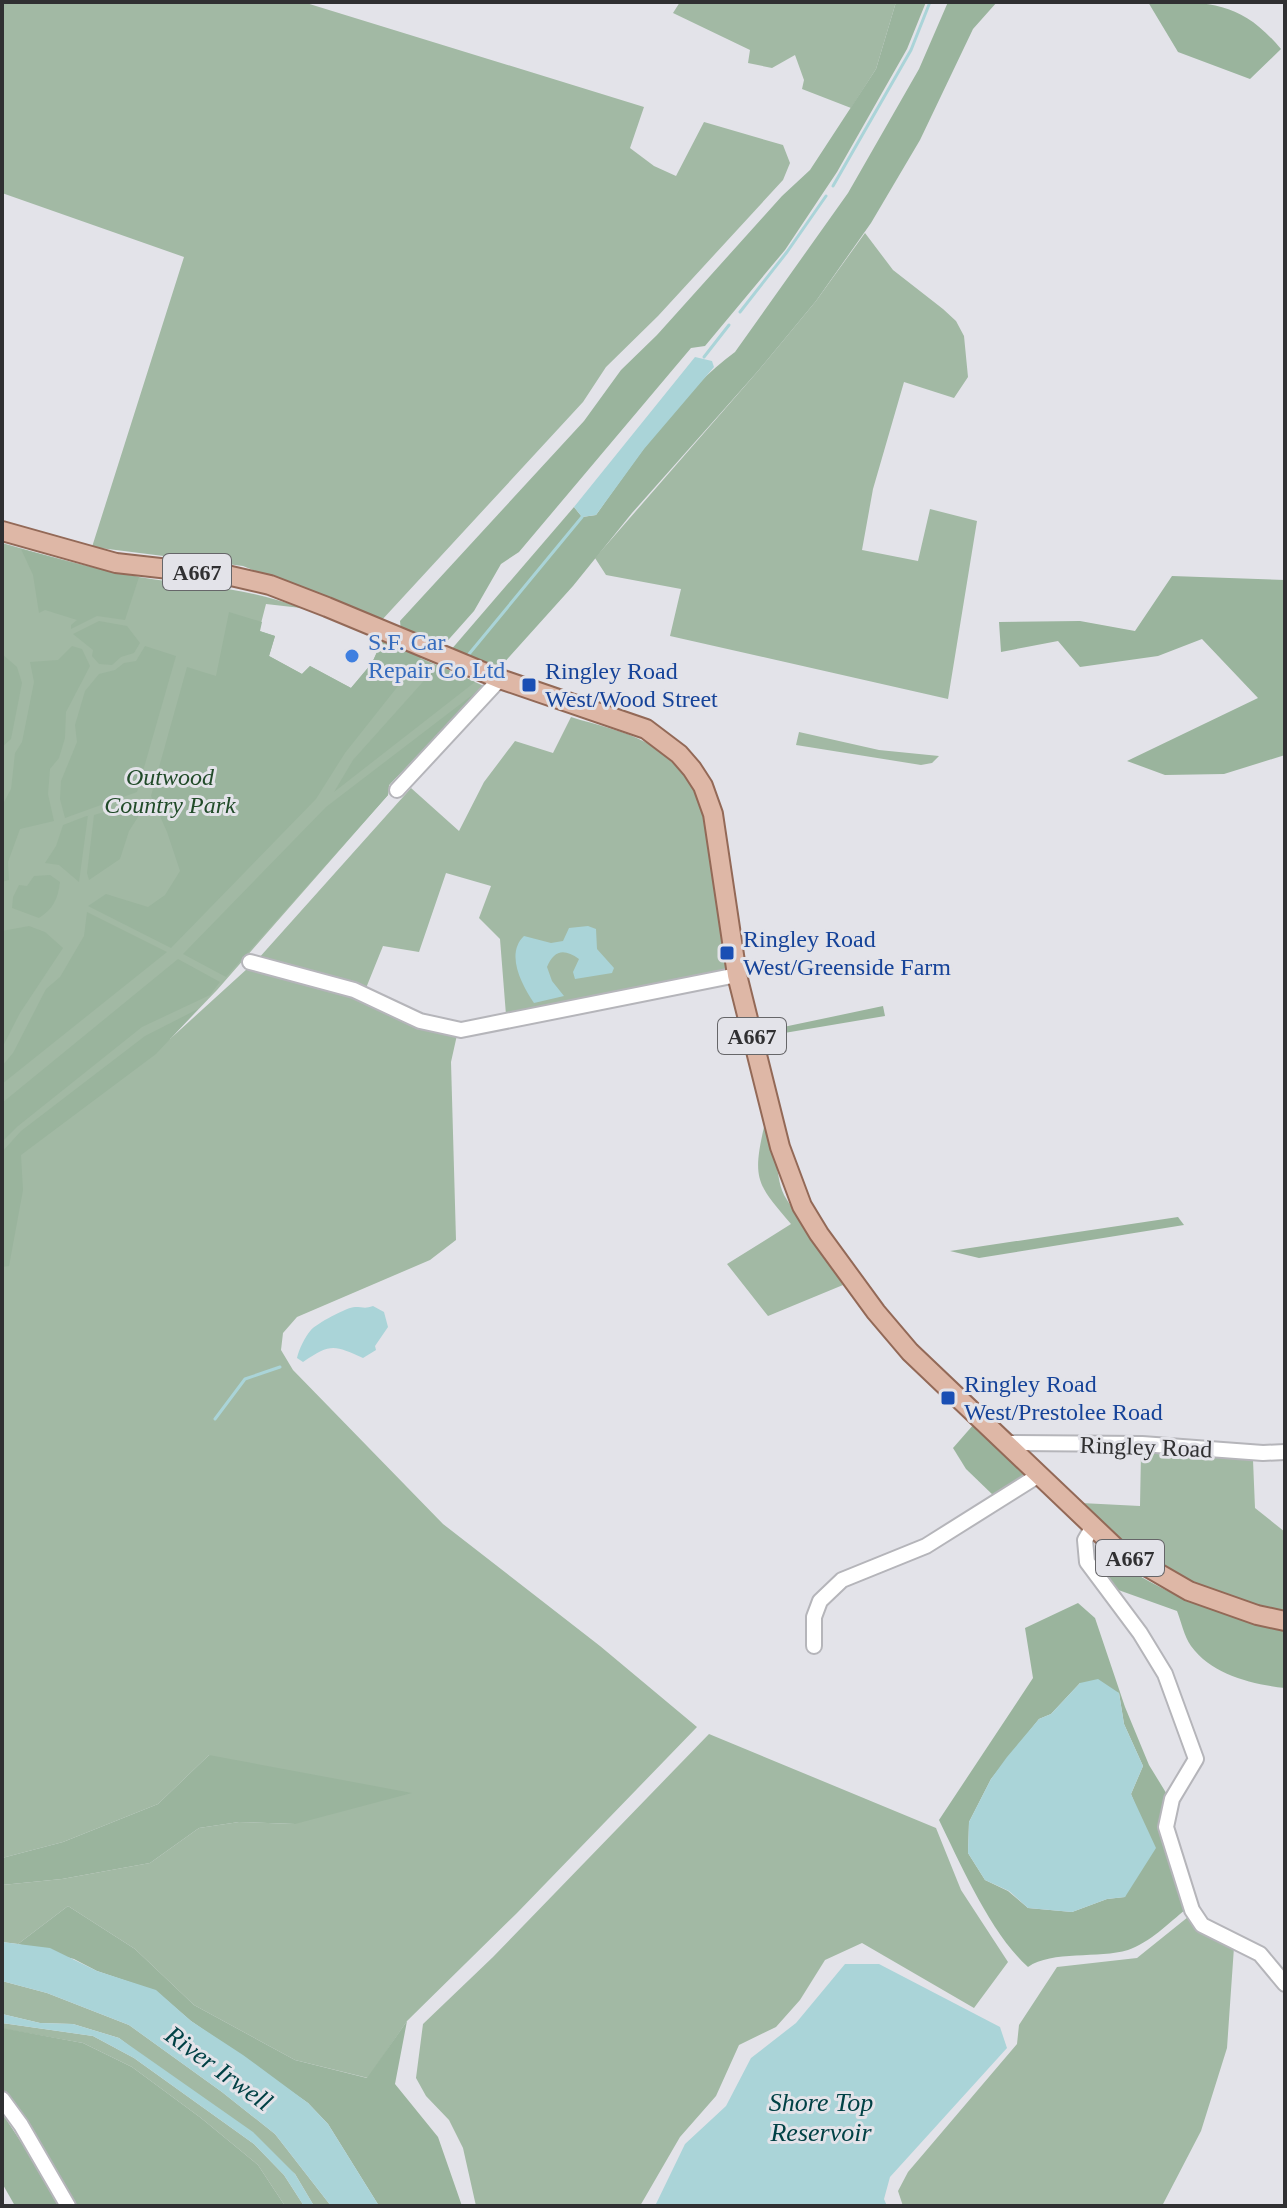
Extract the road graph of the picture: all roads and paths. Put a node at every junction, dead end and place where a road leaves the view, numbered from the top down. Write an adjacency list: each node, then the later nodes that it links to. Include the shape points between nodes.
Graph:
1 (2, 531): 2 (main road, A667, via 116,563 270,585)
2 (500, 679): 3 (street); 5 (main road, A667, via 646,729 692,769 713,814)
3 (397, 790)
4 (250, 962): 5 (street, via 354,990 420,1021 461,1030)
5 (737, 975): 6 (main road, A667, via 780,1147 802,1206 910,1352)
6 (1006, 1443): 7 (street, Ringley Road); 8 (main road, A667)
7 (1285, 1452)
8 (1039, 1475): 9 (main road, A667); 11 (street, via 926,1546 842,1580 820,1601)
9 (1092, 1528): 10 (main road, A667, via 1118,1550 1189,1591); 12 (street, via 1085,1540 1087,1562 1165,1674 1196,1759 1172,1799 1166,1827 1192,1910 1202,1925 1260,1954)
10 (1285, 1621)
11 (814, 1646)
12 (1285, 1984)
13 (2, 2099): 14 (street)
14 (68, 2206)

